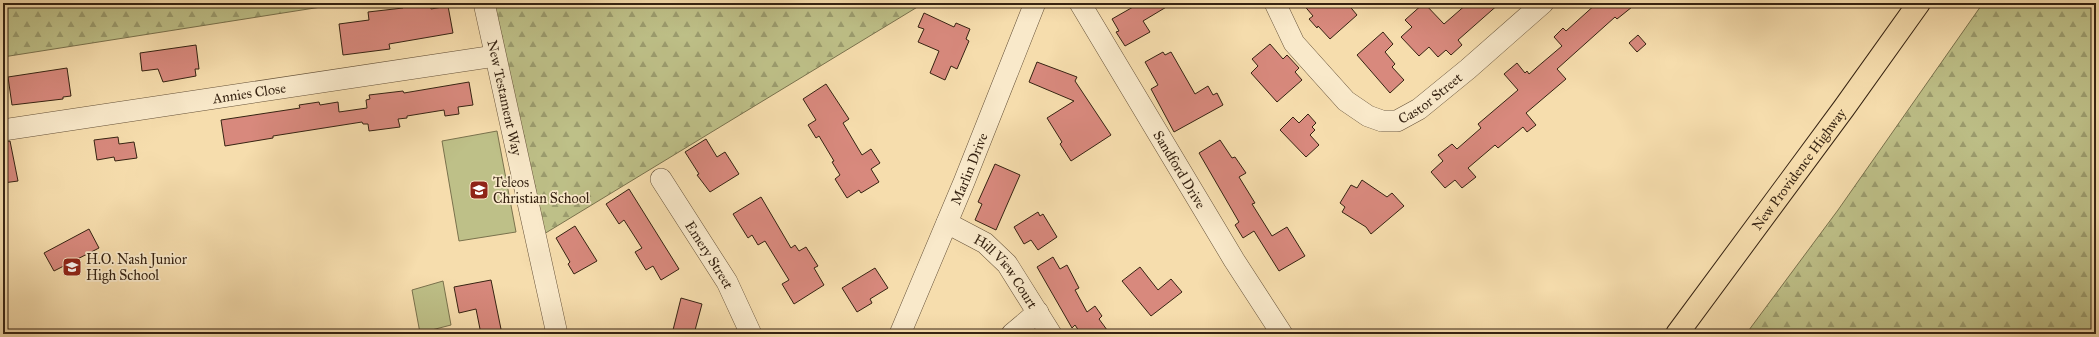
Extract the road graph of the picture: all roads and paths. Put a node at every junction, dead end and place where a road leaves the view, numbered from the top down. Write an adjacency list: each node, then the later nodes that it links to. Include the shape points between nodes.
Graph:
1 (484, 3): 7 (street, New Testament Way)
2 (1035, 3): 10 (street, Marlin Drive)
3 (1080, 3): 17 (street, Sandford Drive, via 1234,260)
4 (1275, 3): 5 (street, Castor Street, via 1294,43 1346,101 1382,122 1397,121 1419,109)
5 (1543, 3)
6 (1919, 3): 18 (highway, New Providence Highway)
7 (495, 56): 8 (street, Annies Close); 12 (street, New Testament Way)
8 (3, 130)
9 (661, 179): 13 (street, Emery Street, via 728,282)
10 (947, 223): 11 (street, Hill View Court, via 985,244 1007,264); 14 (street, Marlin Drive)
11 (1038, 312): 15 (street); 16 (street, Hill View Court)
12 (557, 334)
13 (751, 334)
14 (900, 334)
15 (1012, 334)
16 (1051, 334)
17 (1282, 334)
18 (1677, 334)

